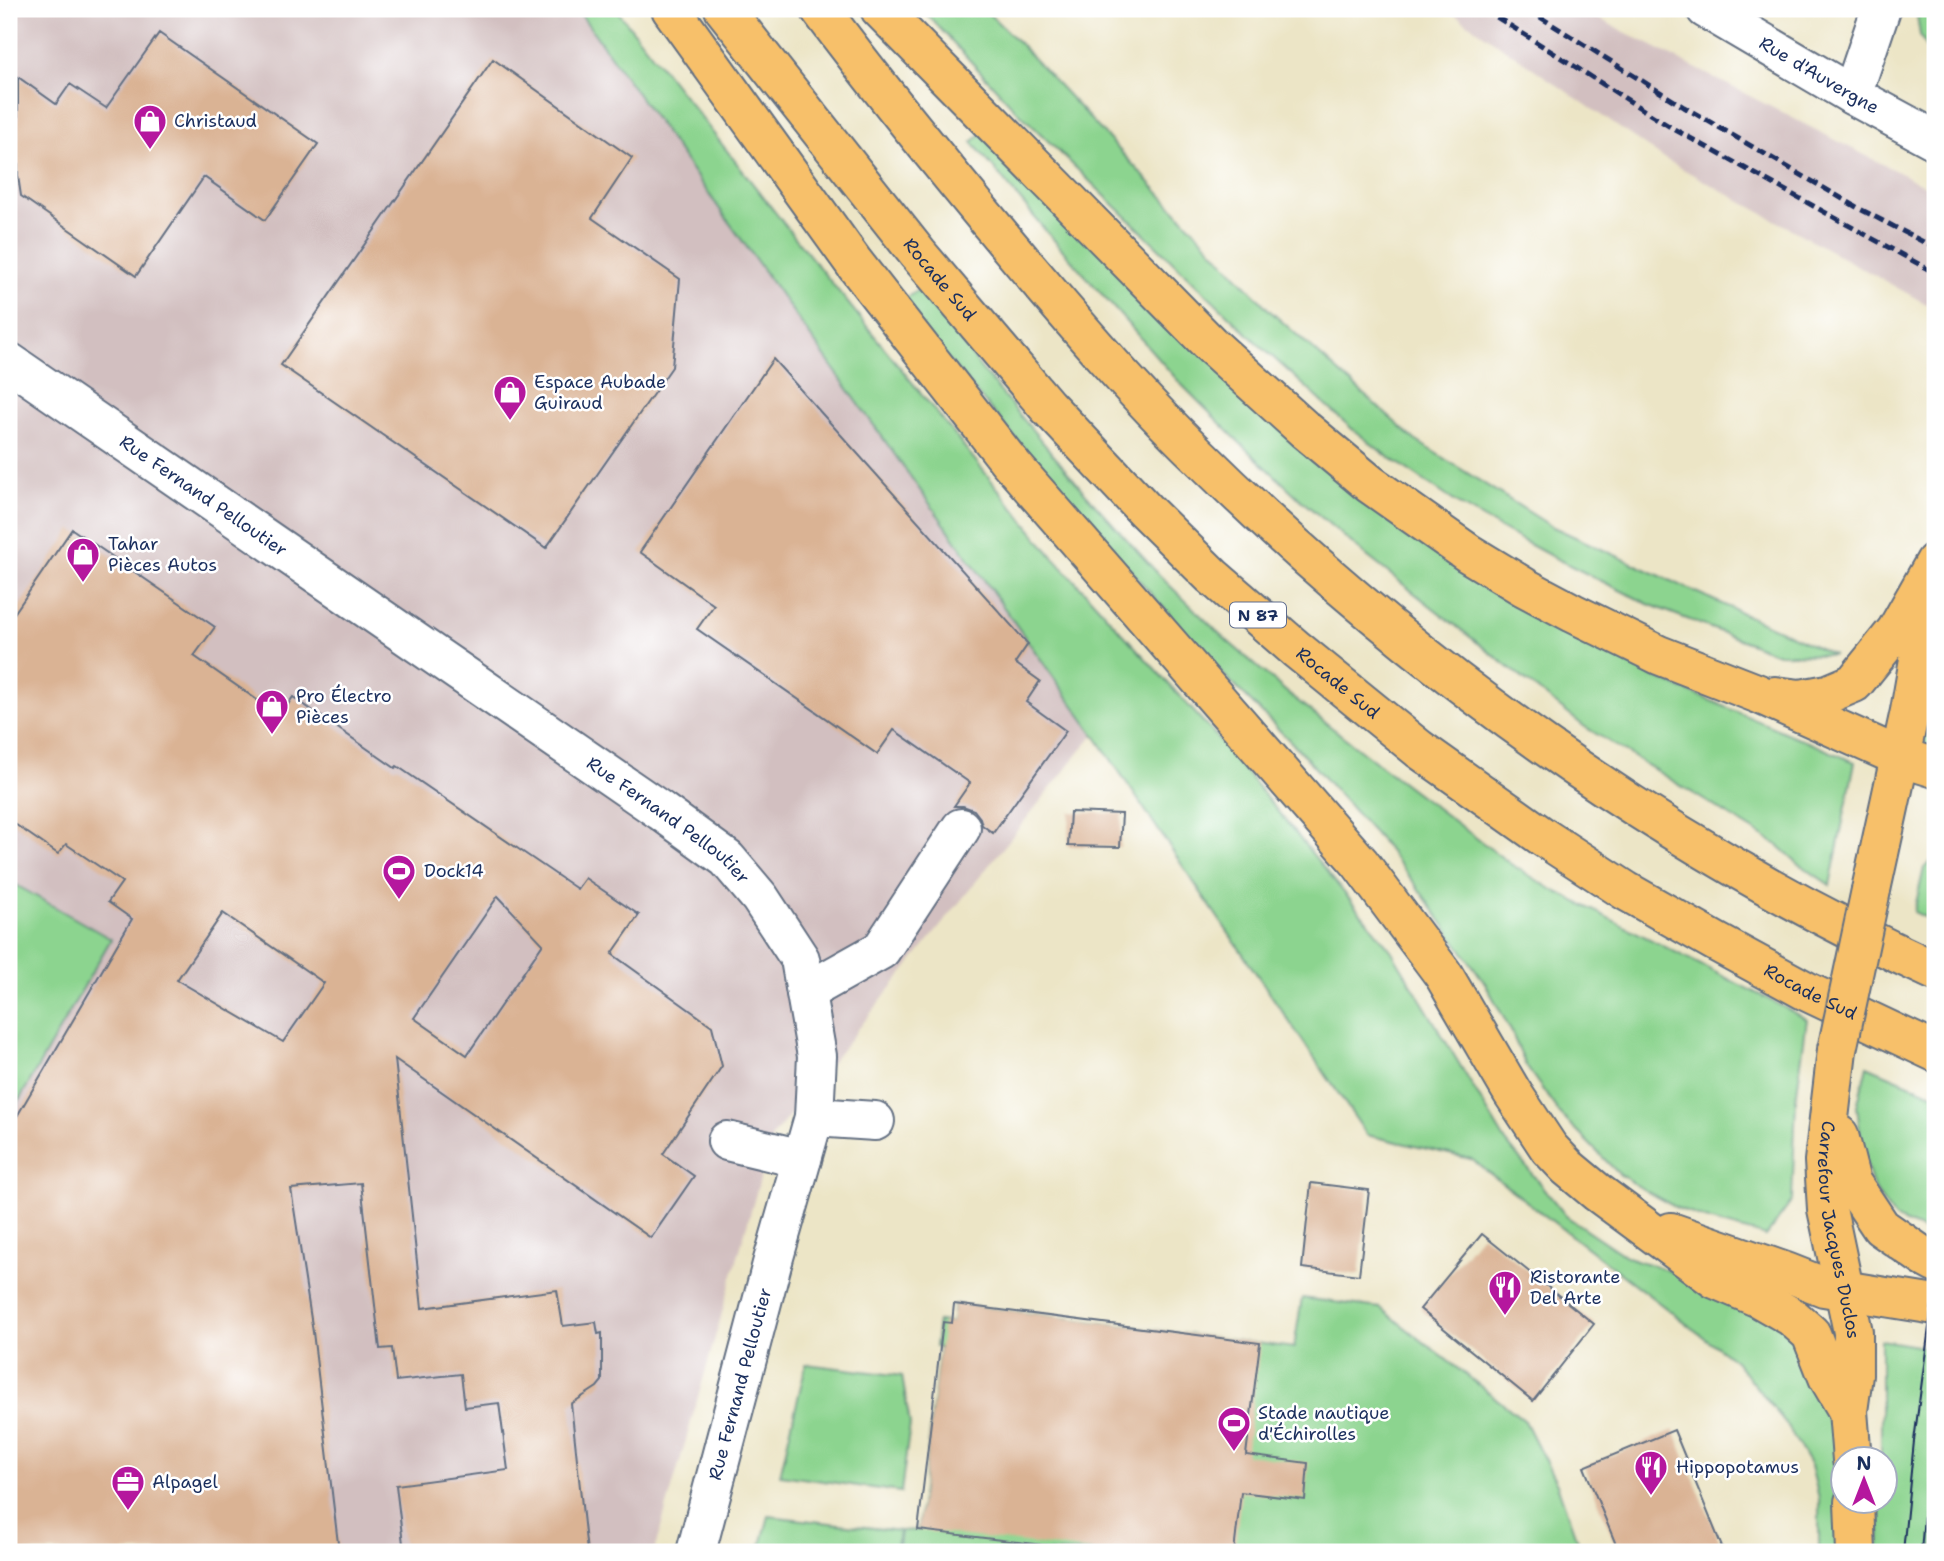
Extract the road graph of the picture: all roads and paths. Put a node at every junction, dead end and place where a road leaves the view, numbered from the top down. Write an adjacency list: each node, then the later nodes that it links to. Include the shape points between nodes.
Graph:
1 (671, 9): 22 (main road, via 854,263 1008,460 1360,863 1443,974 1549,1148)
2 (724, 9): 16 (main road, Rocade Sud / N 87, via 918,254 1047,406 1212,576 1296,649 1419,749 1626,891 1832,1004)
3 (820, 9): 14 (main road, via 951,177 1110,363 1195,453 1328,577 1449,676 1596,780 1760,883)
4 (880, 9): 11 (main road, via 1210,344 1370,484 1524,587 1659,655)
5 (1706, 9): 7 (street, Rue d'Auvergne)
6 (1881, 9): 7 (street)
7 (1852, 95): 8 (street, Rue d'Auvergne)
8 (1935, 140)
9 (9, 362): 15 (street, Rue Fernand Pelloutier, via 727,859 760,898 800,959)
10 (1935, 565): 11 (main road, via 1896,631 1854,683 1801,699); 12 (main road, via 1910,711)
11 (1759, 694): 12 (main road)
12 (1918, 762): 17 (main road, Carrefour Jacques Duclos, bridge, via 1871,890 1837,1050)
13 (961, 828): 15 (street, via 881,950)
14 (1935, 971)
15 (806, 992): 18 (street, Rue Fernand Pelloutier, via 817,1056)
16 (1935, 1052)
17 (1831, 1106): 23 (main road, via 1851,1182 1881,1227); 24 (main road, Carrefour Jacques Duclos, via 1825,1185)
18 (814, 1117): 19 (street); 21 (street, Rue Fernand Pelloutier)
19 (875, 1121)
20 (727, 1142): 21 (street)
21 (802, 1159): 29 (street, Rue Fernand Pelloutier)
22 (1632, 1219): 24 (main road); 26 (main road, via 1715,1279 1792,1317 1811,1334)
23 (1935, 1263)
24 (1843, 1290): 25 (main road); 26 (main road, Carrefour Jacques Duclos, via 1853,1332)
25 (1935, 1306)
26 (1848, 1412): 27 (main road)
27 (1851, 1446)
28 (1855, 1516): 30 (main road)
29 (696, 1552)
30 (1856, 1552)

